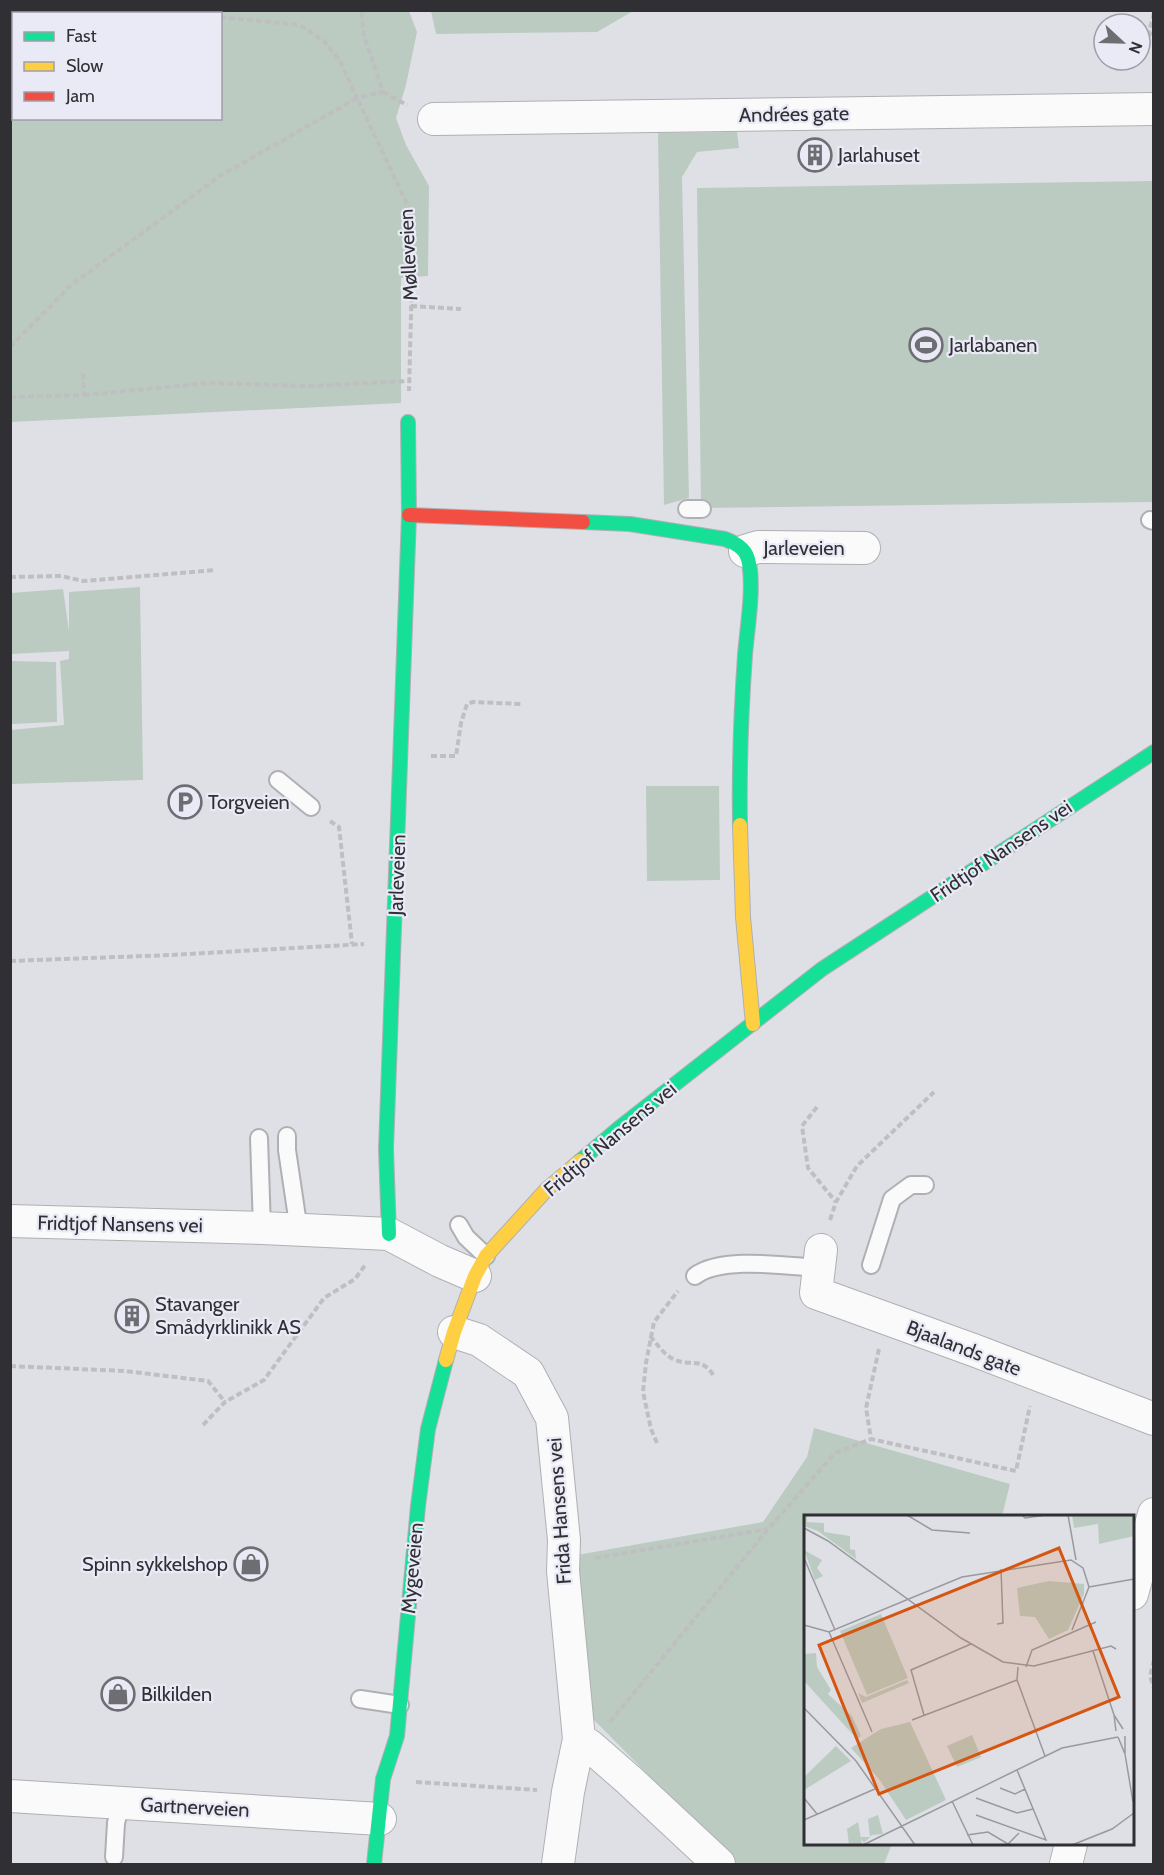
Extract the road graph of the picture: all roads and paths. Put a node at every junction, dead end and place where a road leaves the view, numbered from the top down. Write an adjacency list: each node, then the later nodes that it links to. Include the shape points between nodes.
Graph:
1 (361, 10): 5 (path, via 363,36 383,92)
2 (1154, 13): 4 (path, via 1149,32)
3 (222, 17): 5 (path, Mølleveien, via 300,25 324,40 340,61)
4 (1154, 38)
5 (357, 98): 8 (path, Mølleveien, via 408,206); 10 (path, via 220,176 71,285)
6 (1154, 109): 7 (street, Andrées gate)
7 (434, 119)
8 (411, 306): 9 (path); 12 (path, Mølleveien)
9 (461, 309)
10 (10, 347)
11 (83, 375): 13 (path)
12 (409, 381): 13 (path, via 311,386 208,383); 15 (path, Mølleveien)
13 (84, 396): 14 (path)
14 (10, 397)
15 (408, 422): 16 (street, Jarleveien)
16 (409, 516): 18 (street, Jarleveien, via 630,524 725,539); 23 (street, Jarleveien)
17 (864, 548): 18 (street, Jarleveien, via 758,547)
18 (745, 551): 27 (street, Jarleveien, via 749,581 739,769 740,872)
19 (215, 570): 20 (path, via 83,581 61,576)
20 (10, 578)
21 (523, 704): 23 (path, via 467,704 456,756)
22 (1154, 752): 27 (street, Fridtjof Nansens vei, via 822,969)
23 (400, 755): 38 (street, Jarleveien, via 386,1149)
24 (278, 780): 25 (lane)
25 (311, 807): 26 (path, via 339,827 352,944)
26 (10, 961)
27 (753, 1024): 41 (street, Fridtjof Nansens vei, via 556,1181)
28 (934, 1092): 33 (path, via 857,1166)
29 (817, 1107): 33 (path, via 802,1126 808,1168)
30 (287, 1136): 37 (lane)
31 (259, 1138): 36 (lane)
32 (925, 1185): 40 (lane, via 911,1185 892,1200)
33 (836, 1202): 39 (path)
34 (10, 1221): 36 (street, Fridtjof Nansens vei)
35 (459, 1225): 41 (lane)
36 (261, 1228): 37 (street, Fridtjof Nansens vei)
37 (299, 1232): 38 (street, Fridtjof Nansens vei)
38 (388, 1234): 41 (street, Fridtjof Nansens vei, via 440,1261); 50 (path, via 355,1279 324,1299 264,1380)
39 (819, 1259): 42 (lane, via 746,1263 703,1270); 44 (street, Bjaalands gate, via 816,1293)
40 (871, 1265)
41 (481, 1266): 45 (street, Mygeveien)
42 (695, 1276)
43 (678, 1291): 46 (path, via 654,1322)
44 (885, 1318): 48 (street, Bjaalands gate); 53 (path, via 866,1408)
45 (454, 1332): 57 (street, Frida Hansens vei, via 479,1340 528,1373 552,1418 564,1540); 62 (street, Mygeveien, via 428,1429)
46 (650, 1335): 49 (path, via 669,1357 702,1363); 54 (path, via 643,1392)
47 (10, 1366): 50 (path, via 125,1371 208,1381)
48 (1036, 1375): 51 (street, Bjaalands gate); 53 (path, via 1016,1471)
49 (714, 1376)
50 (225, 1402): 52 (path)
51 (1154, 1419)
52 (203, 1425)
53 (871, 1439): 56 (path, via 836,1453)
54 (657, 1443)
55 (1154, 1514): 58 (street)
56 (769, 1528): 57 (path, via 582,1560 575,1570); 63 (path)
57 (563, 1571): 63 (street, Frida Hansens vei)
58 (1134, 1587)
59 (1154, 1660): 60 (path, via 1150,1676)
60 (1154, 1688)
61 (360, 1699): 62 (lane)
62 (400, 1705): 68 (street, Mygeveien, via 397,1736 383,1779)
63 (585, 1743): 65 (street, Frida Hansens vei); 73 (street)
64 (411, 1781): 65 (path)
65 (568, 1792): 72 (street, Frida Hansens vei)
66 (10, 1796): 67 (street, Gartnerveien)
67 (122, 1803): 68 (street, Gartnerveien); 70 (lane, via 116,1823)
68 (380, 1819): 71 (street, Mygeveien)
69 (1071, 1845): 74 (street)
70 (114, 1857)
71 (374, 1864)
72 (558, 1864)
73 (719, 1864)
74 (1066, 1864)

